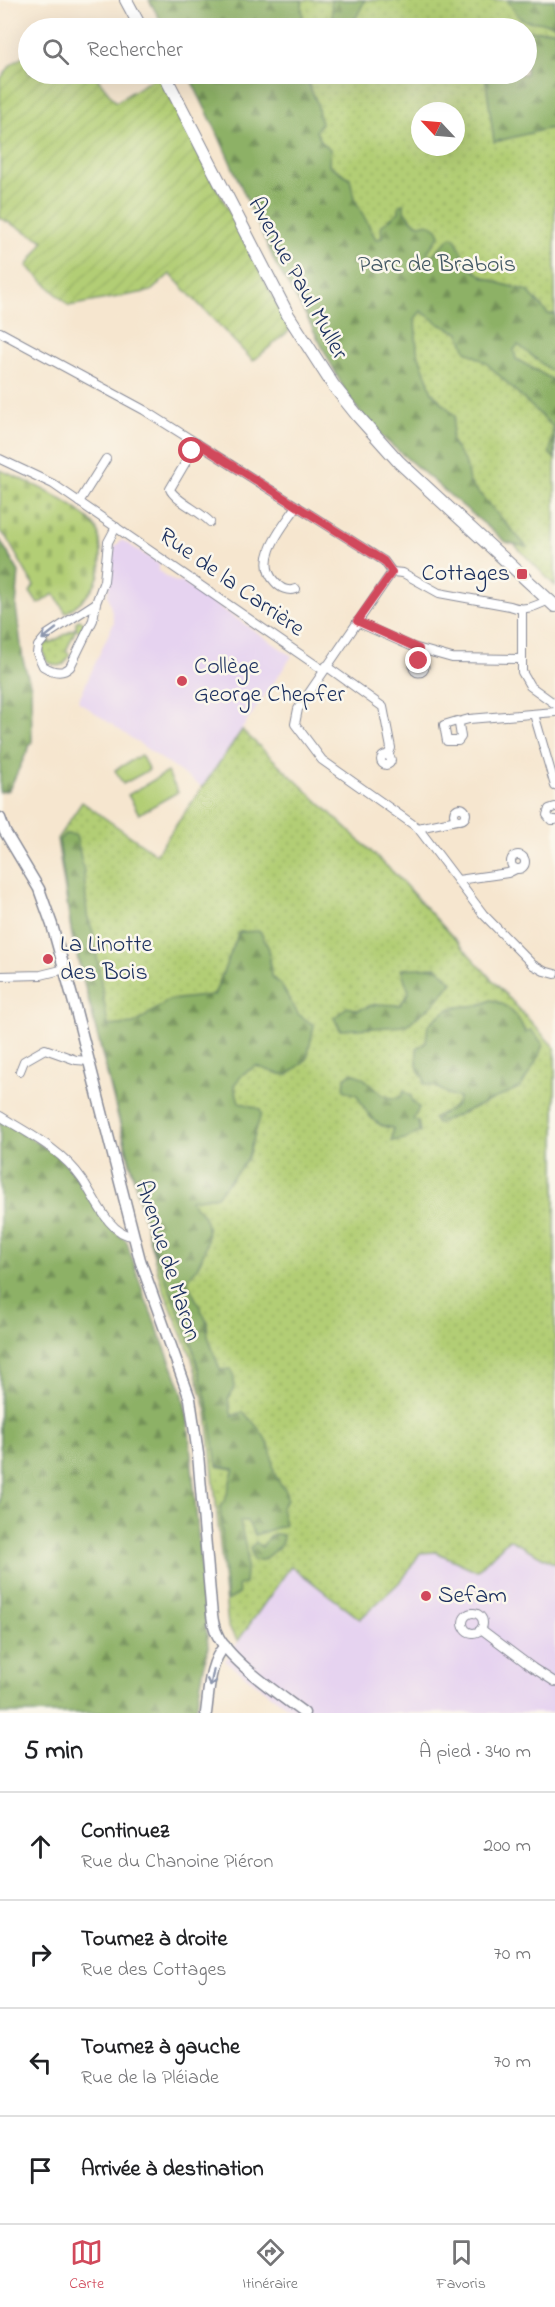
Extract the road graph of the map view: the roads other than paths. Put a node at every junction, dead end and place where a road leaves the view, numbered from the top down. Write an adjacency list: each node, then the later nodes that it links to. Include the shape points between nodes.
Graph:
1 (126, 0): 2 (main road)
2 (136, 18)
3 (169, 84): 15 (main road, Avenue Paul Muller, via 288,315 333,385 399,462)
4 (0, 332): 5 (street, via 129,401)
5 (197, 443): 9 (street); 10 (street, via 170,489)
6 (0, 459): 8 (street, Rue de la Carrière, via 44,479)
7 (106, 459): 8 (street)
8 (79, 502): 11 (street, Rue de la Carrière)
9 (297, 506): 12 (street, via 384,561); 13 (street, via 269,550 267,564 278,585)
10 (210, 522)
11 (116, 527): 14 (street, via 109,538 104,581); 21 (street, Rue de la Carrière)
12 (392, 572): 16 (street, via 403,573 440,593); 17 (street)
13 (296, 589)
14 (96, 603): 14 (street, one-way to 14, via 42,638 37,653 43,666 60,672 70,667 93,620)
15 (552, 603): 16 (street)
16 (522, 610): 19 (street)
17 (357, 621): 18 (street); 21 (street)
18 (419, 649): 19 (street, via 459,659); 20 (street)
19 (520, 659): 22 (street, via 527,682)
20 (419, 661)
21 (325, 668): 26 (street, Rue de la Carrière, via 383,707); 32 (street, via 298,708 294,720 297,729 327,764)
22 (555, 704)
23 (555, 712): 24 (street)
24 (530, 714): 25 (street); 27 (street)
25 (458, 722)
26 (388, 756)
27 (555, 786)
28 (555, 807): 31 (street, via 549,809 548,815)
29 (0, 818): 33 (street, Avenue de Maron)
30 (457, 820): 32 (street)
31 (555, 820)
32 (418, 828): 35 (street)
33 (2, 830): 36 (street, Avenue de Maron, via 39,889)
34 (516, 869): 35 (street)
35 (458, 880): 37 (street, via 483,915 533,964)
36 (65, 969): 38 (street, via 40,975); 39 (street, Avenue de Maron)
37 (555, 974)
38 (0, 976)
39 (89, 1061): 40 (street, via 45,1049 24,1061); 42 (street, Avenue de Maron)
40 (20, 1071)
41 (0, 1116): 42 (street, via 57,1152 81,1177 114,1228)
42 (133, 1236): 44 (street, Avenue de Maron, via 190,1399 212,1613 217,1635)
43 (482, 1629): 45 (street)
44 (225, 1646): 46 (street, one-way to 46, via 215,1662); 47 (street)
45 (555, 1682)
46 (206, 1713)
47 (304, 1713)

